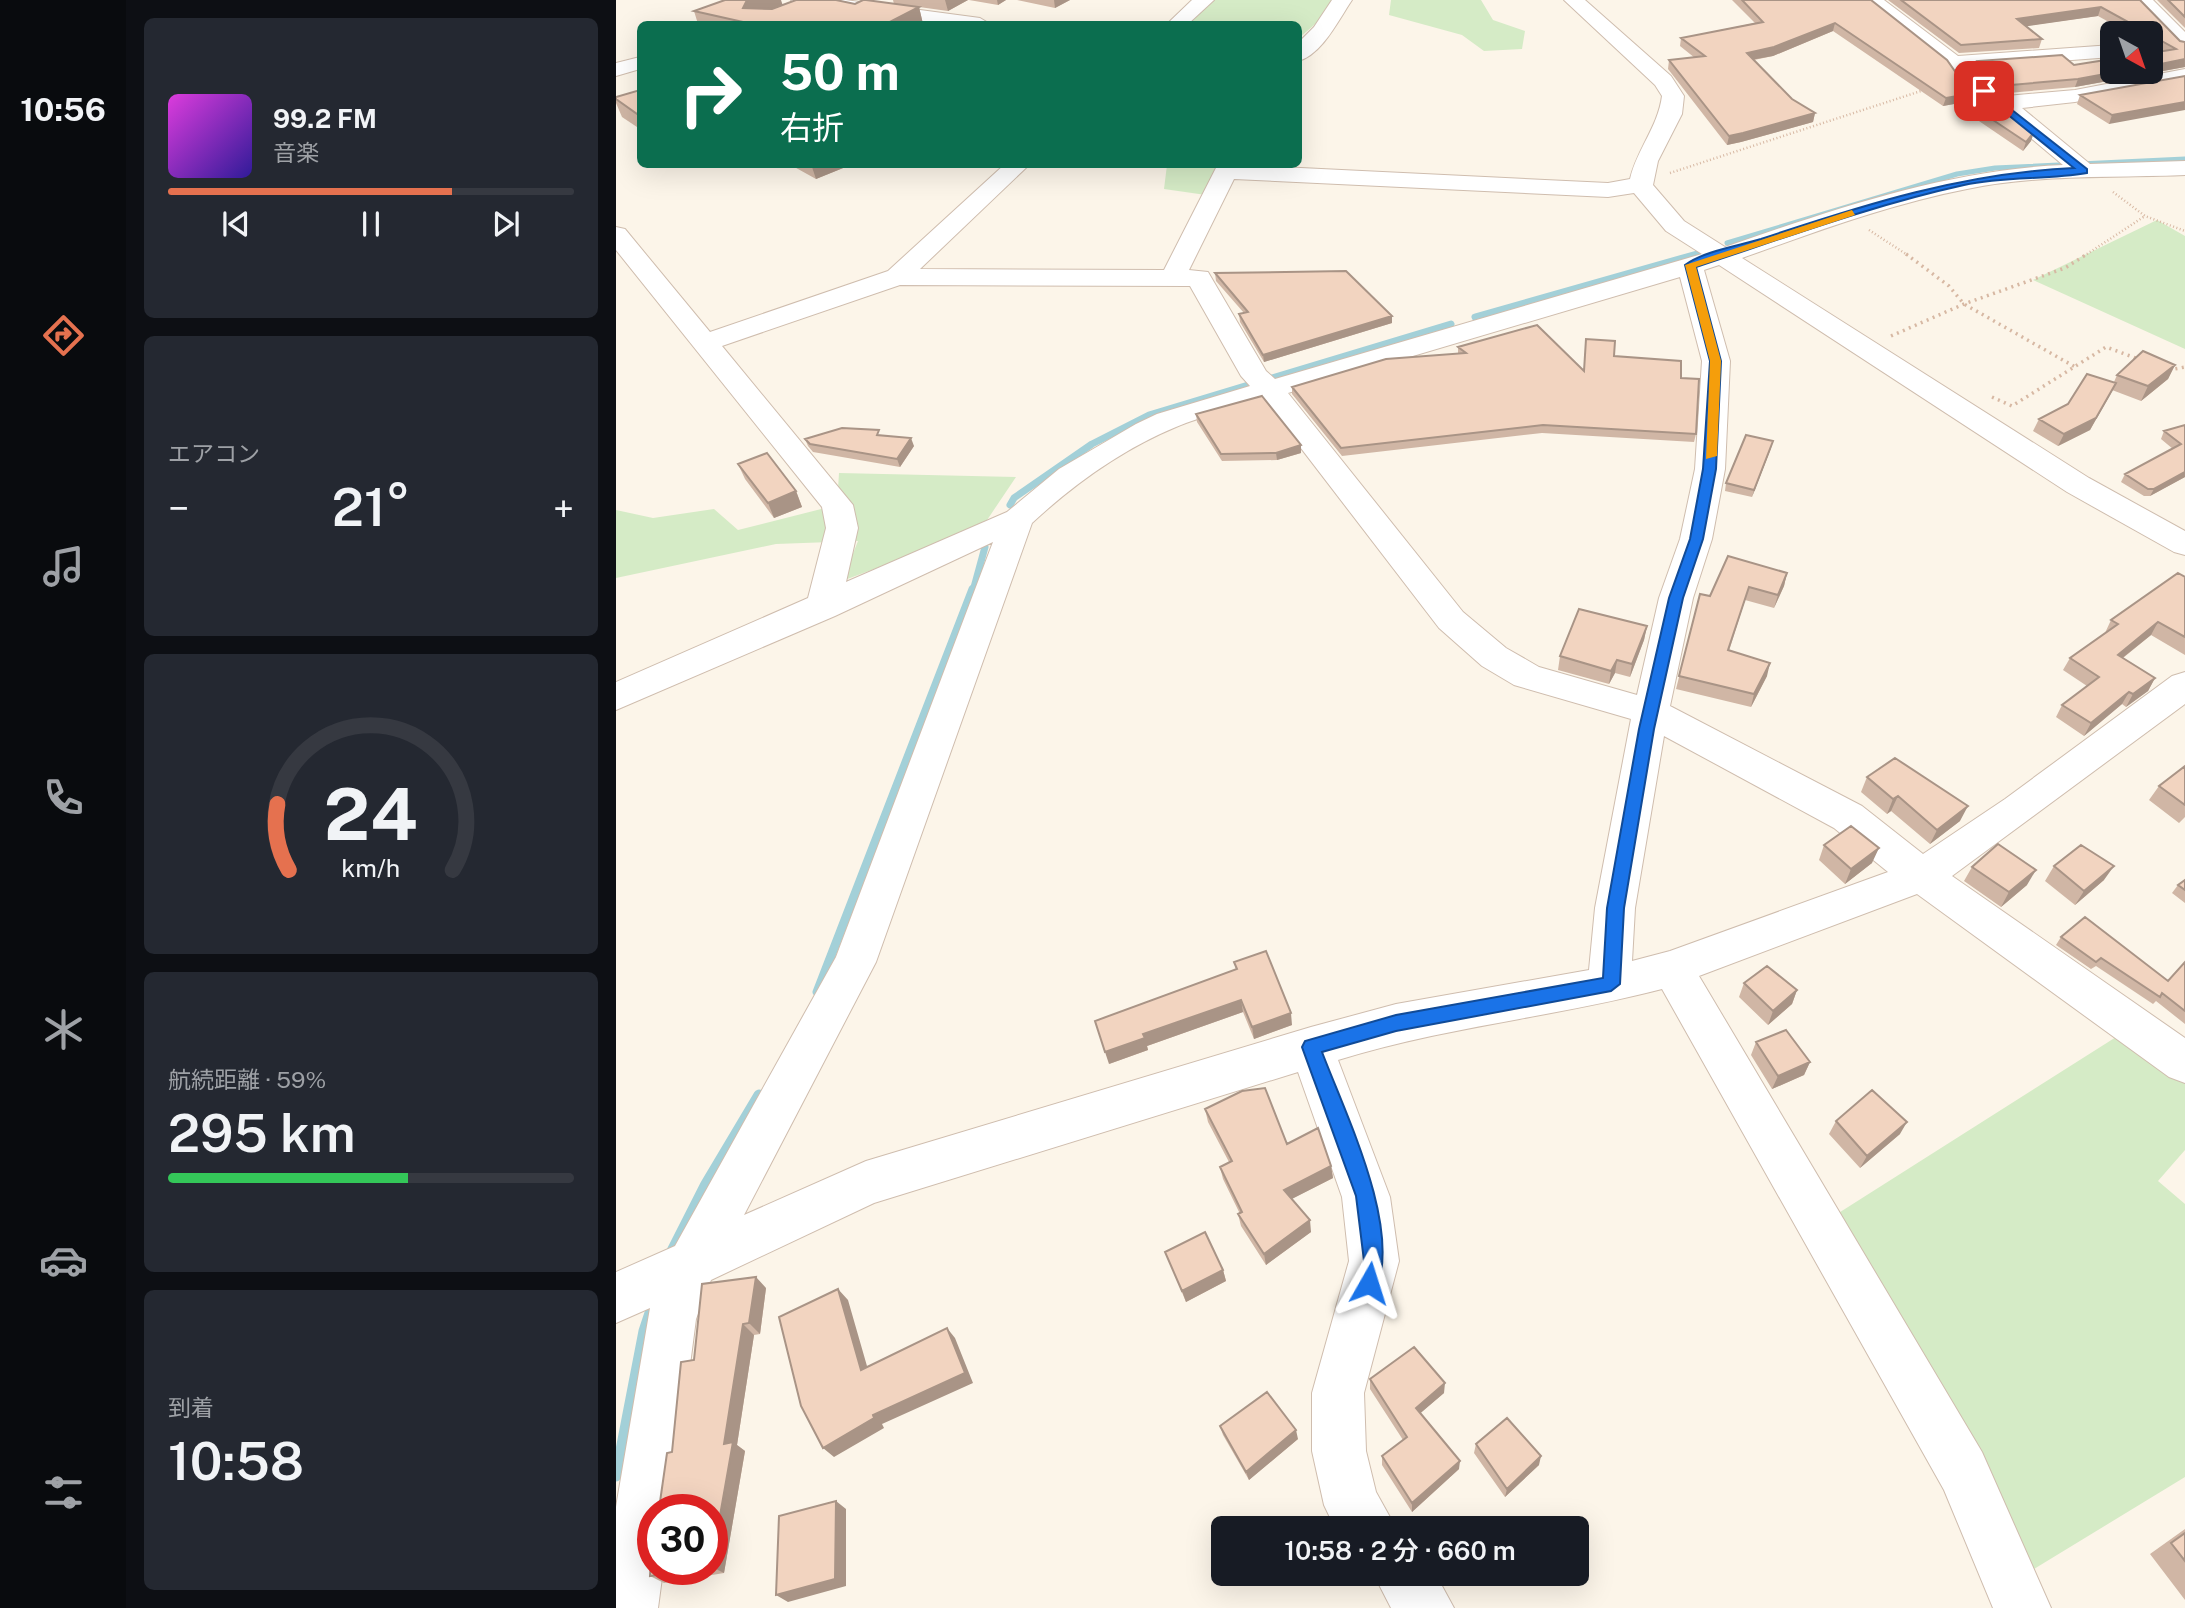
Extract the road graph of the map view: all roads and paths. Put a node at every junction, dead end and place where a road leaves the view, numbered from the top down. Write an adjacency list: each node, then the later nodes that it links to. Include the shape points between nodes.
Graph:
1 (1204, 0): 9 (street)
2 (1342, 0): 12 (street)
3 (1574, 0): 23 (street, via 1663,81 1673,96 1671,114 1646,161)
4 (1872, 0): 16 (street)
5 (2142, 0): 10 (street)
6 (813, 1): 7 (street); 8 (street)
7 (782, 16)
8 (958, 21)
9 (1180, 21)
10 (2185, 46): 11 (street)
11 (2163, 48)
12 (1302, 51)
13 (2100, 53): 16 (street)
14 (637, 64): 15 (street)
15 (616, 70)
16 (1959, 71): 18 (street); 23 (path, via 1882,103)
17 (2185, 75): 18 (street, via 2075,96)
18 (2003, 103): 19 (street)
19 (2076, 165): 22 (street); 24 (street, via 1987,177)
20 (1015, 168): 30 (street)
21 (1227, 168): 23 (street, via 1608,190); 29 (street)
22 (2185, 168)
23 (1641, 185): 27 (street, via 1675,226)
24 (1846, 214): 27 (street); 31 (path, via 1914,259)
25 (2185, 231): 31 (path, via 2145,216 2065,268)
26 (616, 234): 32 (street, via 637,278)
27 (1723, 256): 28 (street); 33 (street)
28 (1690, 265): 38 (street); 47 (street, via 1716,361 1710,469)
29 (1174, 275): 30 (street); 38 (street, via 1199,278)
30 (897, 276): 32 (street)
31 (1964, 304): 33 (path); 37 (path)
32 (706, 342): 44 (street, via 837,505 842,528)
33 (1866, 348): 39 (street)
34 (2144, 361): 37 (path, via 2106,347)
35 (2157, 366): 36 (path, via 2169,370)
36 (2185, 367)
37 (2077, 368): 39 (path, via 2012,405 1990,396)
38 (1263, 384): 41 (street, via 1105,450); 47 (street, via 1460,628 1494,657 1527,676)
39 (1959, 408): 42 (street, via 2078,485)
40 (2185, 517): 42 (street)
41 (1018, 519): 44 (street); 53 (street, via 856,962)
42 (2156, 528): 43 (street)
43 (2185, 545)
44 (823, 608): 46 (street)
45 (2185, 685): 48 (street)
46 (616, 697)
47 (1650, 712): 48 (street, via 1848,817); 50 (street, via 1615,908)
48 (1922, 876): 49 (street); 52 (street)
49 (1672, 968): 50 (street); 58 (street, via 1963,1471)
50 (1611, 984): 51 (street, via 1396,1023)
51 (1311, 1047): 53 (street, via 866,1182); 54 (street, via 1366,1196 1374,1261 1338,1393 1339,1451 1352,1505)
52 (2185, 1063)
53 (659, 1278): 56 (street, via 671,1319)
54 (1360, 1516)
55 (1410, 1586): 57 (street)
56 (629, 1608)
57 (1425, 1608)
58 (2022, 1608)

